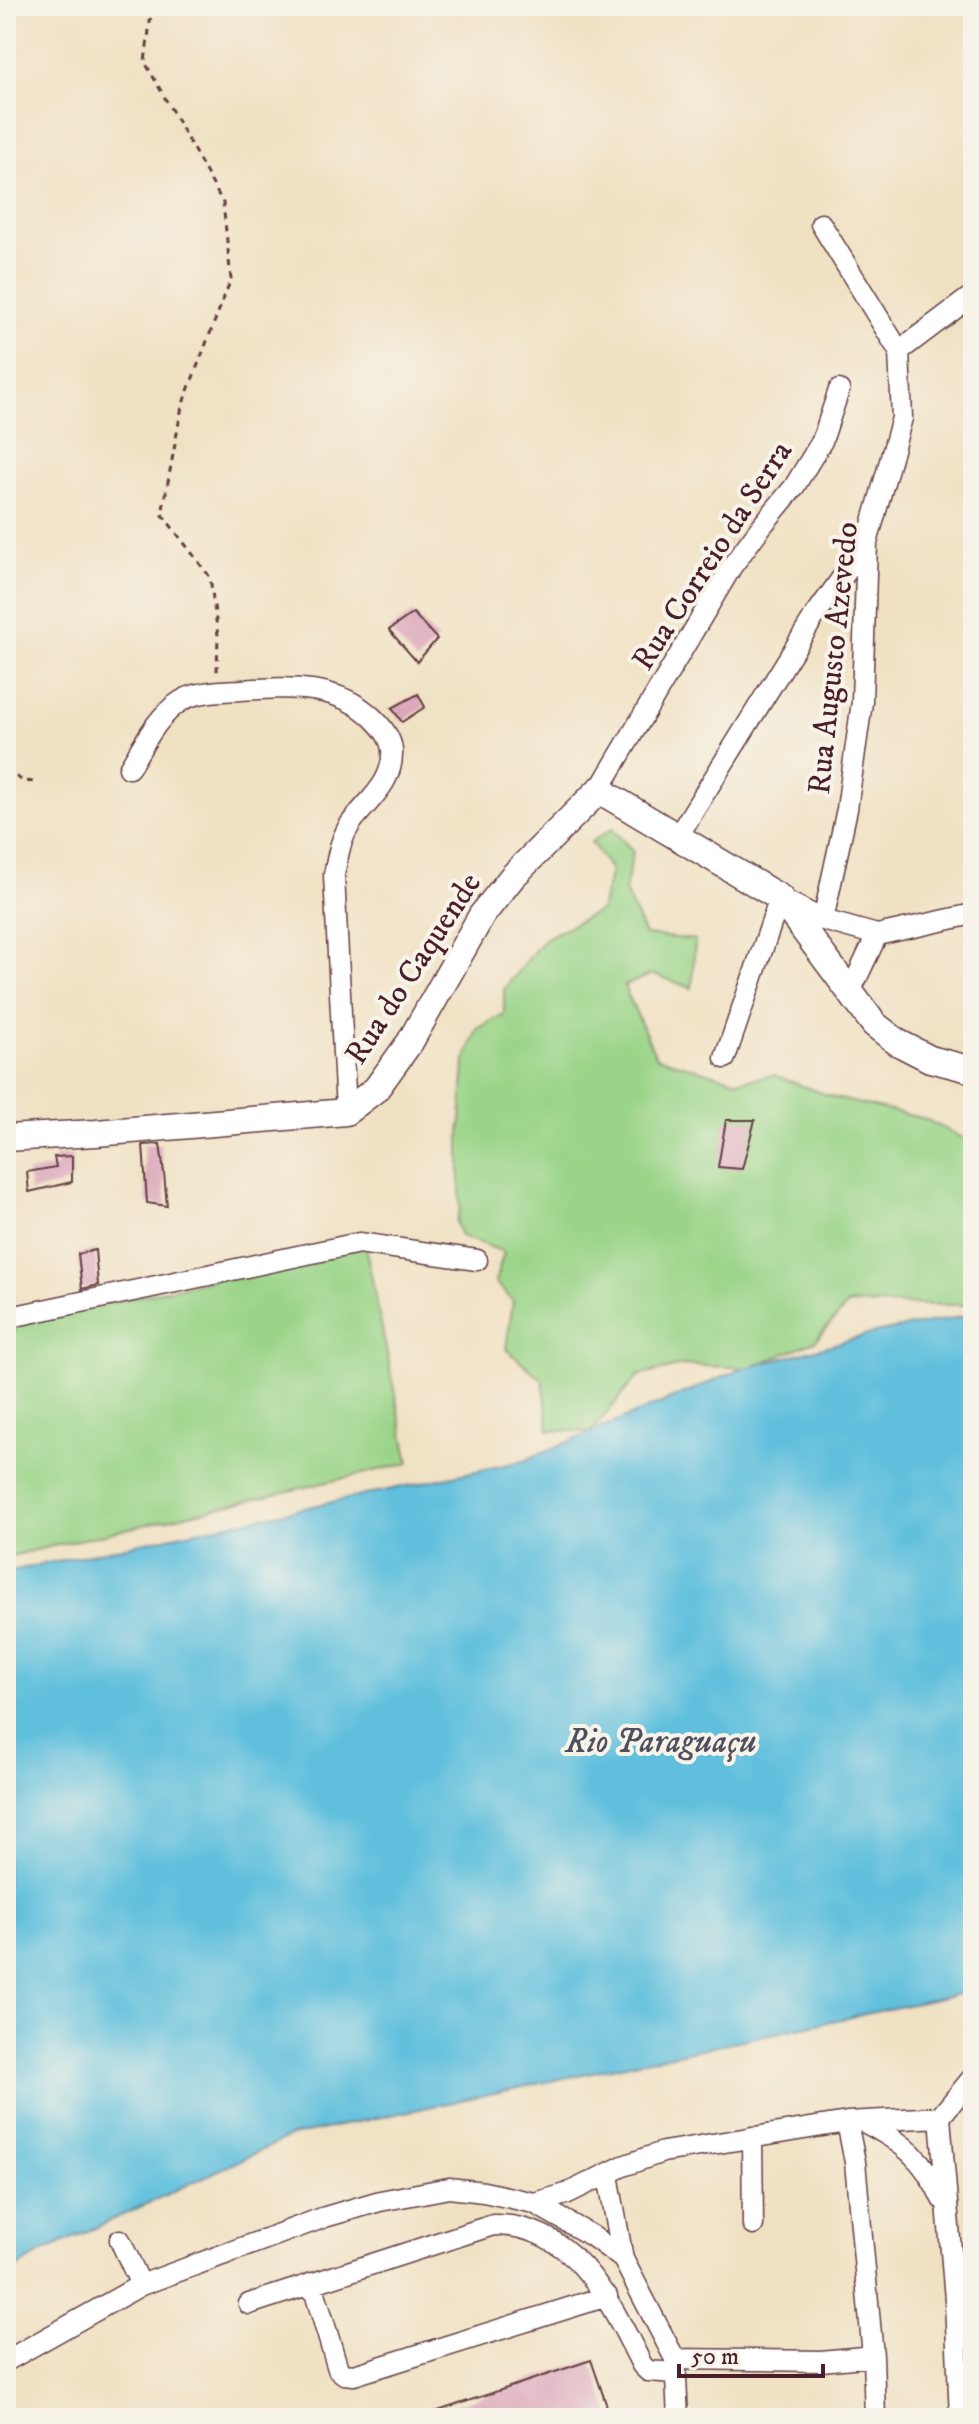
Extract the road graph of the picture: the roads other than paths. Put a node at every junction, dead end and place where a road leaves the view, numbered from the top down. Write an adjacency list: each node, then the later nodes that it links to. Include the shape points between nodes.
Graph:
1 (821, 224): 3 (street)
2 (973, 295): 3 (street)
3 (899, 351): 5 (street, Rua Augusto Azevedo, via 902,418)
4 (839, 390): 7 (street, Rua Correio da Serra, via 822,441 794,487 732,566)
5 (867, 543): 8 (street, via 816,614); 11 (street, Rua Augusto Azevedo, via 862,702 847,809)
6 (129, 768): 16 (street, via 159,719 183,699 216,691 316,689 367,712 384,729 392,749 388,774 340,843 334,875)
7 (599, 790): 8 (street); 16 (street, Rua do Caquende, via 513,876 482,915 410,1042 376,1089)
8 (678, 836): 9 (street)
9 (780, 898): 11 (street); 13 (street); 14 (street)
10 (973, 914): 12 (street)
11 (823, 920): 12 (street)
12 (877, 935): 13 (street)
13 (850, 992): 15 (street, via 874,1024 897,1042 930,1059)
14 (725, 1058)
15 (973, 1070)
16 (346, 1112): 17 (street)
17 (6, 1138)
18 (477, 1260): 19 (street, via 359,1243)
19 (6, 1318)
20 (973, 2077): 21 (street)
21 (940, 2117): 22 (street); 26 (street)
22 (857, 2122): 23 (street); 26 (street, via 896,2138 916,2157); 35 (street, via 855,2162)
23 (752, 2137): 24 (street, via 663,2152); 27 (street)
24 (608, 2175): 25 (street); 29 (street)
25 (534, 2203): 29 (street); 31 (street, via 465,2189 410,2193 325,2217)
26 (947, 2210): 33 (street)
27 (753, 2225)
28 (120, 2240): 31 (street)
29 (623, 2259): 37 (street)
30 (312, 2283): 32 (street, via 493,2225 516,2225 573,2255); 32 (street, via 338,2369 354,2375); 34 (street)
31 (141, 2285): 36 (street)
32 (607, 2296): 37 (street, via 642,2365 654,2373)
33 (964, 2301): 40 (street)
34 (249, 2304)
35 (873, 2356): 37 (street); 39 (street)
36 (6, 2361)
37 (675, 2366): 38 (street)
38 (678, 2418)
39 (875, 2418)
40 (960, 2418)

